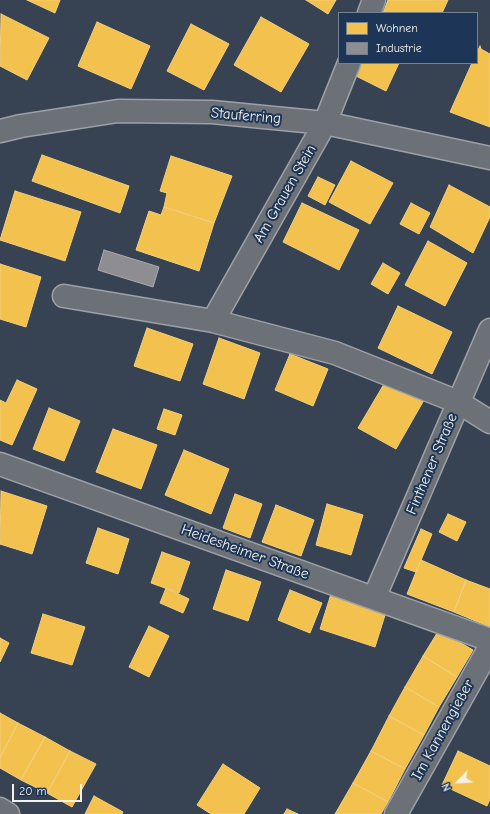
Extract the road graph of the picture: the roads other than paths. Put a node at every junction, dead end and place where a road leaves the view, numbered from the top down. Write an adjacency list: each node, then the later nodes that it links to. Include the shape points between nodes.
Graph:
1 (374, 0): 2 (street)
2 (369, 12)
3 (349, 64): 4 (street, Am Grauen Stein)
4 (325, 123): 5 (street, Stauferring, via 212,112 118,111); 6 (street, Stauferring); 8 (street, Am Grauen Stein)
5 (0, 131)
6 (490, 158)
7 (64, 296): 8 (street)
8 (213, 321): 10 (street, via 335,353)
9 (490, 330): 10 (street, Finthener Straße)
10 (458, 402): 11 (street); 13 (street, Finthener Straße)
11 (490, 422)
12 (0, 464): 13 (street, Heidesheimer Straße)
13 (374, 598): 14 (street, Heidesheimer Straße)
14 (490, 640)
15 (490, 647): 18 (street, Im Kannengießer)
16 (0, 809): 17 (street)
17 (8, 814)
18 (396, 814)

